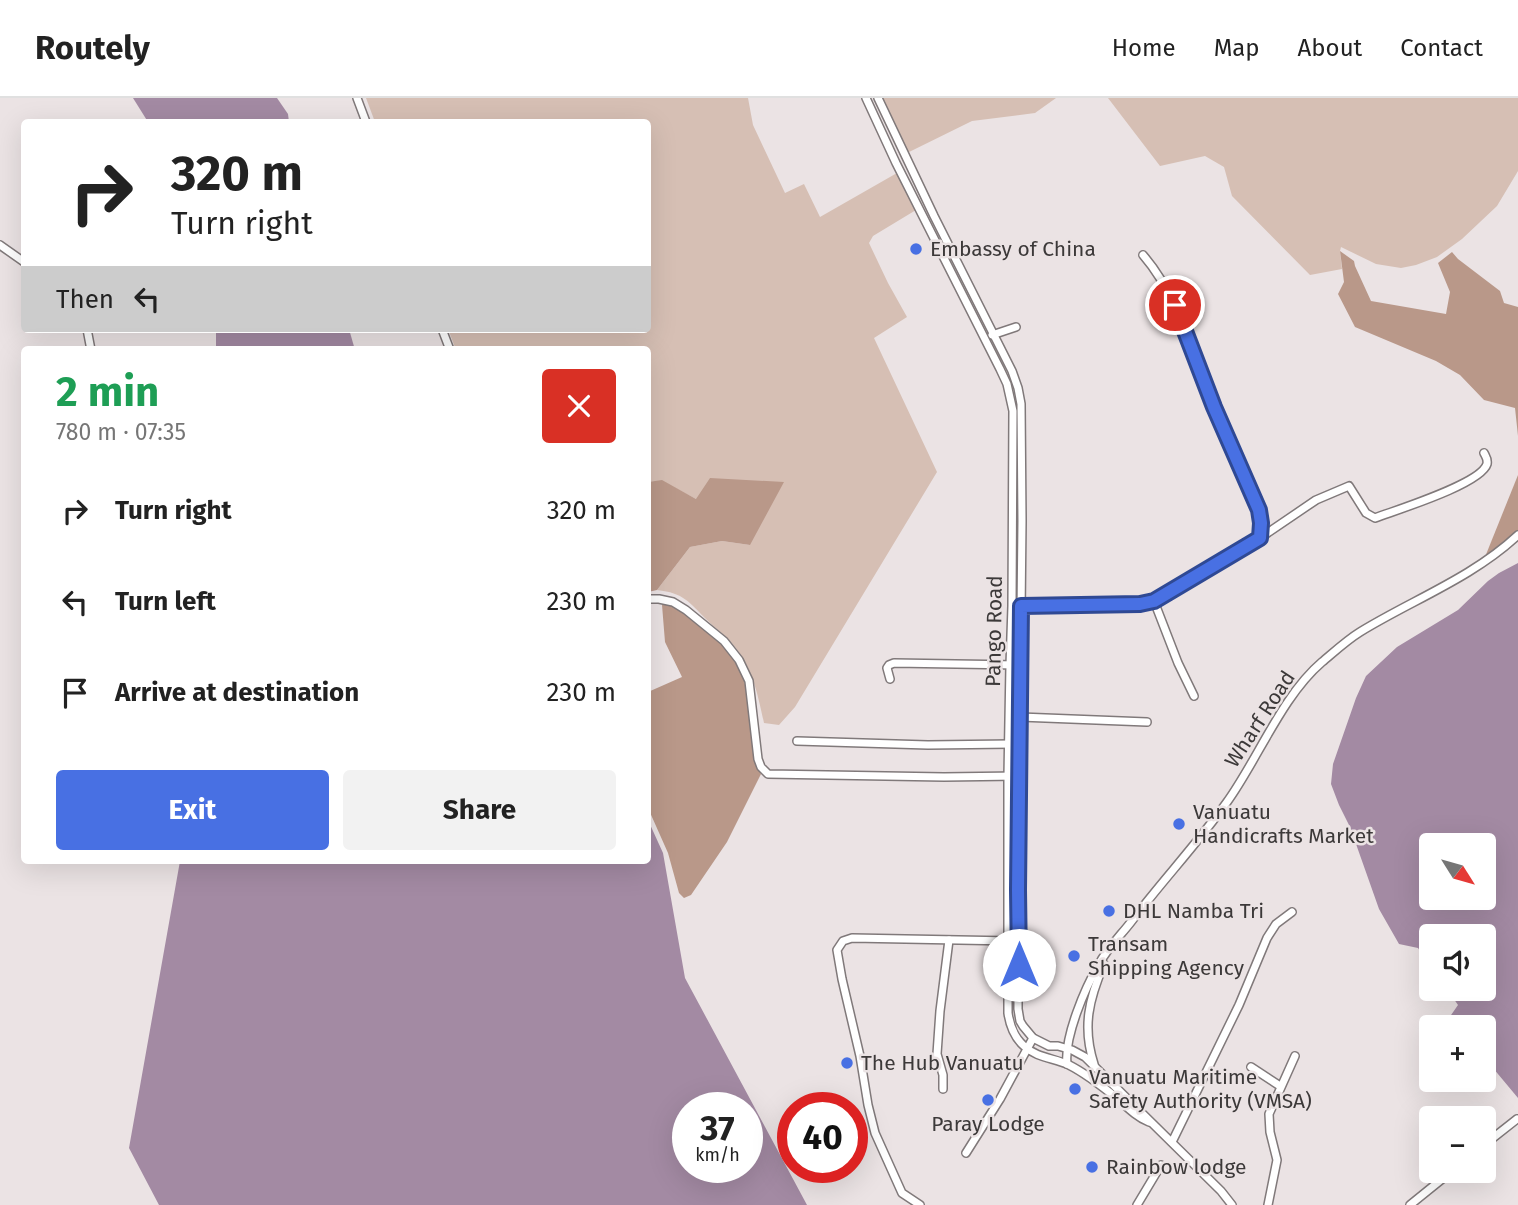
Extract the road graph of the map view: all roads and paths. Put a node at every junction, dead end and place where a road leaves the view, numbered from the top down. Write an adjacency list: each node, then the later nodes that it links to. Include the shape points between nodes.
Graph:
1 (357, 98): 4 (street)
2 (866, 98): 10 (street, Pango Road)
3 (878, 98): 9 (street, Pango Road)
4 (365, 119)
5 (0, 246): 7 (street)
6 (1143, 255): 13 (street, via 1175,305 1259,510)
7 (21, 260)
8 (1016, 327): 9 (street)
9 (994, 334): 10 (street); 17 (street, Pango Road, via 1021,401)
10 (986, 340): 16 (street, Pango Road, via 1007,384 1013,411)
11 (1484, 453): 13 (street, via 1487,464 1465,484 1375,518 1346,486 1316,500)
12 (1518, 536): 33 (street, Wharf Road, via 1451,582 1358,633 1320,664 1292,696 1199,841)
13 (1260, 538): 15 (street)
14 (651, 599): 27 (street, via 673,602 686,610 724,641 739,660 749,681 758,759 768,774)
15 (1154, 601): 17 (street); 21 (street)
16 (1012, 606): 17 (street); 19 (street, Pango Road)
17 (1021, 606): 18 (street, Pango Road)
18 (1022, 665): 19 (street); 22 (street, Pango Road)
19 (1010, 666): 20 (street, via 894,663 887,668); 26 (street, Pango Road)
20 (890, 679)
21 (1194, 696)
22 (1020, 717): 23 (street); 25 (street, Pango Road)
23 (1147, 722)
24 (797, 741): 26 (street)
25 (1020, 743): 26 (street); 28 (street, Pango Road)
26 (1009, 744): 27 (street, Pango Road)
27 (1008, 776): 28 (street); 31 (street, Pango Road)
28 (1020, 776): 32 (street, Pango Road)
29 (1292, 912): 48 (street, via 1267,938)
30 (949, 940): 31 (street); 44 (street, via 937,1054); 52 (street, via 846,939 836,950 875,1133 902,1192)
31 (1009, 941): 32 (street); 36 (street, Pango Road, via 1008,1013 1013,1033)
32 (1019, 942): 34 (street, Pango Road, via 1018,1010)
33 (1111, 947): 35 (street, Wharf Road, via 1089,983); 37 (street, Wharf Road, via 1089,1008)
34 (1033, 1038): 35 (street); 36 (street)
35 (1066, 1048): 39 (street); 40 (street, Wharf Road)
36 (1027, 1049): 40 (street); 49 (street)
37 (1089, 1049): 39 (street); 41 (street, Wharf Road)
38 (1295, 1056): 43 (street)
39 (1085, 1057): 40 (street); 41 (street)
40 (1069, 1065): 46 (street)
41 (1095, 1066): 46 (street)
42 (1251, 1067): 43 (street)
43 (1280, 1086): 55 (street, via 1269,1114 1277,1160)
44 (943, 1089)
45 (1517, 1119): 47 (street)
46 (1149, 1122): 48 (street)
47 (1496, 1136)
48 (1172, 1142): 54 (street)
49 (966, 1153)
50 (1161, 1164): 53 (street)
51 (1437, 1183): 56 (street)
52 (920, 1205)
53 (1137, 1205)
54 (1232, 1205)
55 (1268, 1205)
56 (1410, 1205)

